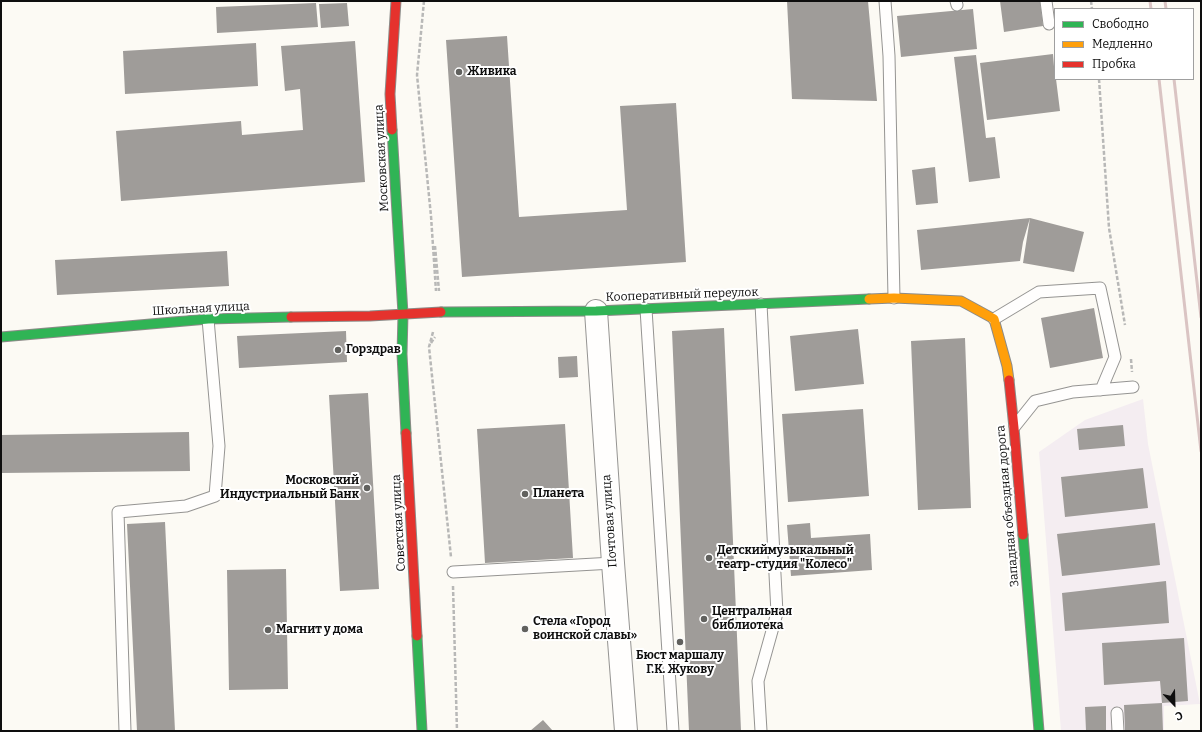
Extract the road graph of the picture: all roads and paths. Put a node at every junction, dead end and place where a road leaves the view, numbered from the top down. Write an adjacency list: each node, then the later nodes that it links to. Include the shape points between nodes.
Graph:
1 (396, 1): 14 (main road, Московская улица, via 390,94)
2 (424, 1): 5 (path)
3 (885, 1): 9 (lane, via 889,56)
4 (1046, 1): 6 (lane)
5 (422, 16): 8 (path, via 417,75); 13 (path, via 417,75 431,216)
6 (1049, 24)
7 (1098, 80): 17 (path, via 1109,228)
8 (439, 295)
9 (894, 298): 10 (main road, Кооперативный переулок); 16 (main road, Кооперативный переулок, via 961,300)
10 (761, 304): 11 (main road, Кооперативный переулок); 32 (lane, via 777,613 758,681)
11 (646, 309): 12 (main road, Кооперативный переулок); 31 (lane)
12 (596, 311): 13 (main road, Кооперативный переулок); 24 (street, Почтовая улица)
13 (437, 312): 14 (main road, Кооперативный переулок); 20 (path)
14 (403, 314): 15 (main road, Школьная улица); 28 (main road, Советская улица, via 402,354)
15 (208, 319): 19 (main road, Школьная улица); 27 (lane, via 219,446 215,496 186,506 118,512)
16 (994, 319): 22 (lane, via 1039,292 1100,288 1115,357); 23 (main road, Западная объездная дорога, via 1007,366)
17 (1126, 332)
18 (434, 336): 20 (path)
19 (1, 337)
20 (429, 347): 25 (path)
21 (1133, 387): 22 (lane)
22 (1101, 390): 23 (lane, via 1073,392 1035,402)
23 (1014, 428): 33 (main road, Западная объездная дорога)
24 (613, 563): 25 (lane); 30 (street, Почтовая улица)
25 (452, 568): 29 (path)
26 (1118, 713): 34 (lane)
27 (126, 731)
28 (422, 731)
29 (458, 731)
30 (626, 731)
31 (673, 731)
32 (760, 731)
33 (1039, 731)
34 (1118, 731)

